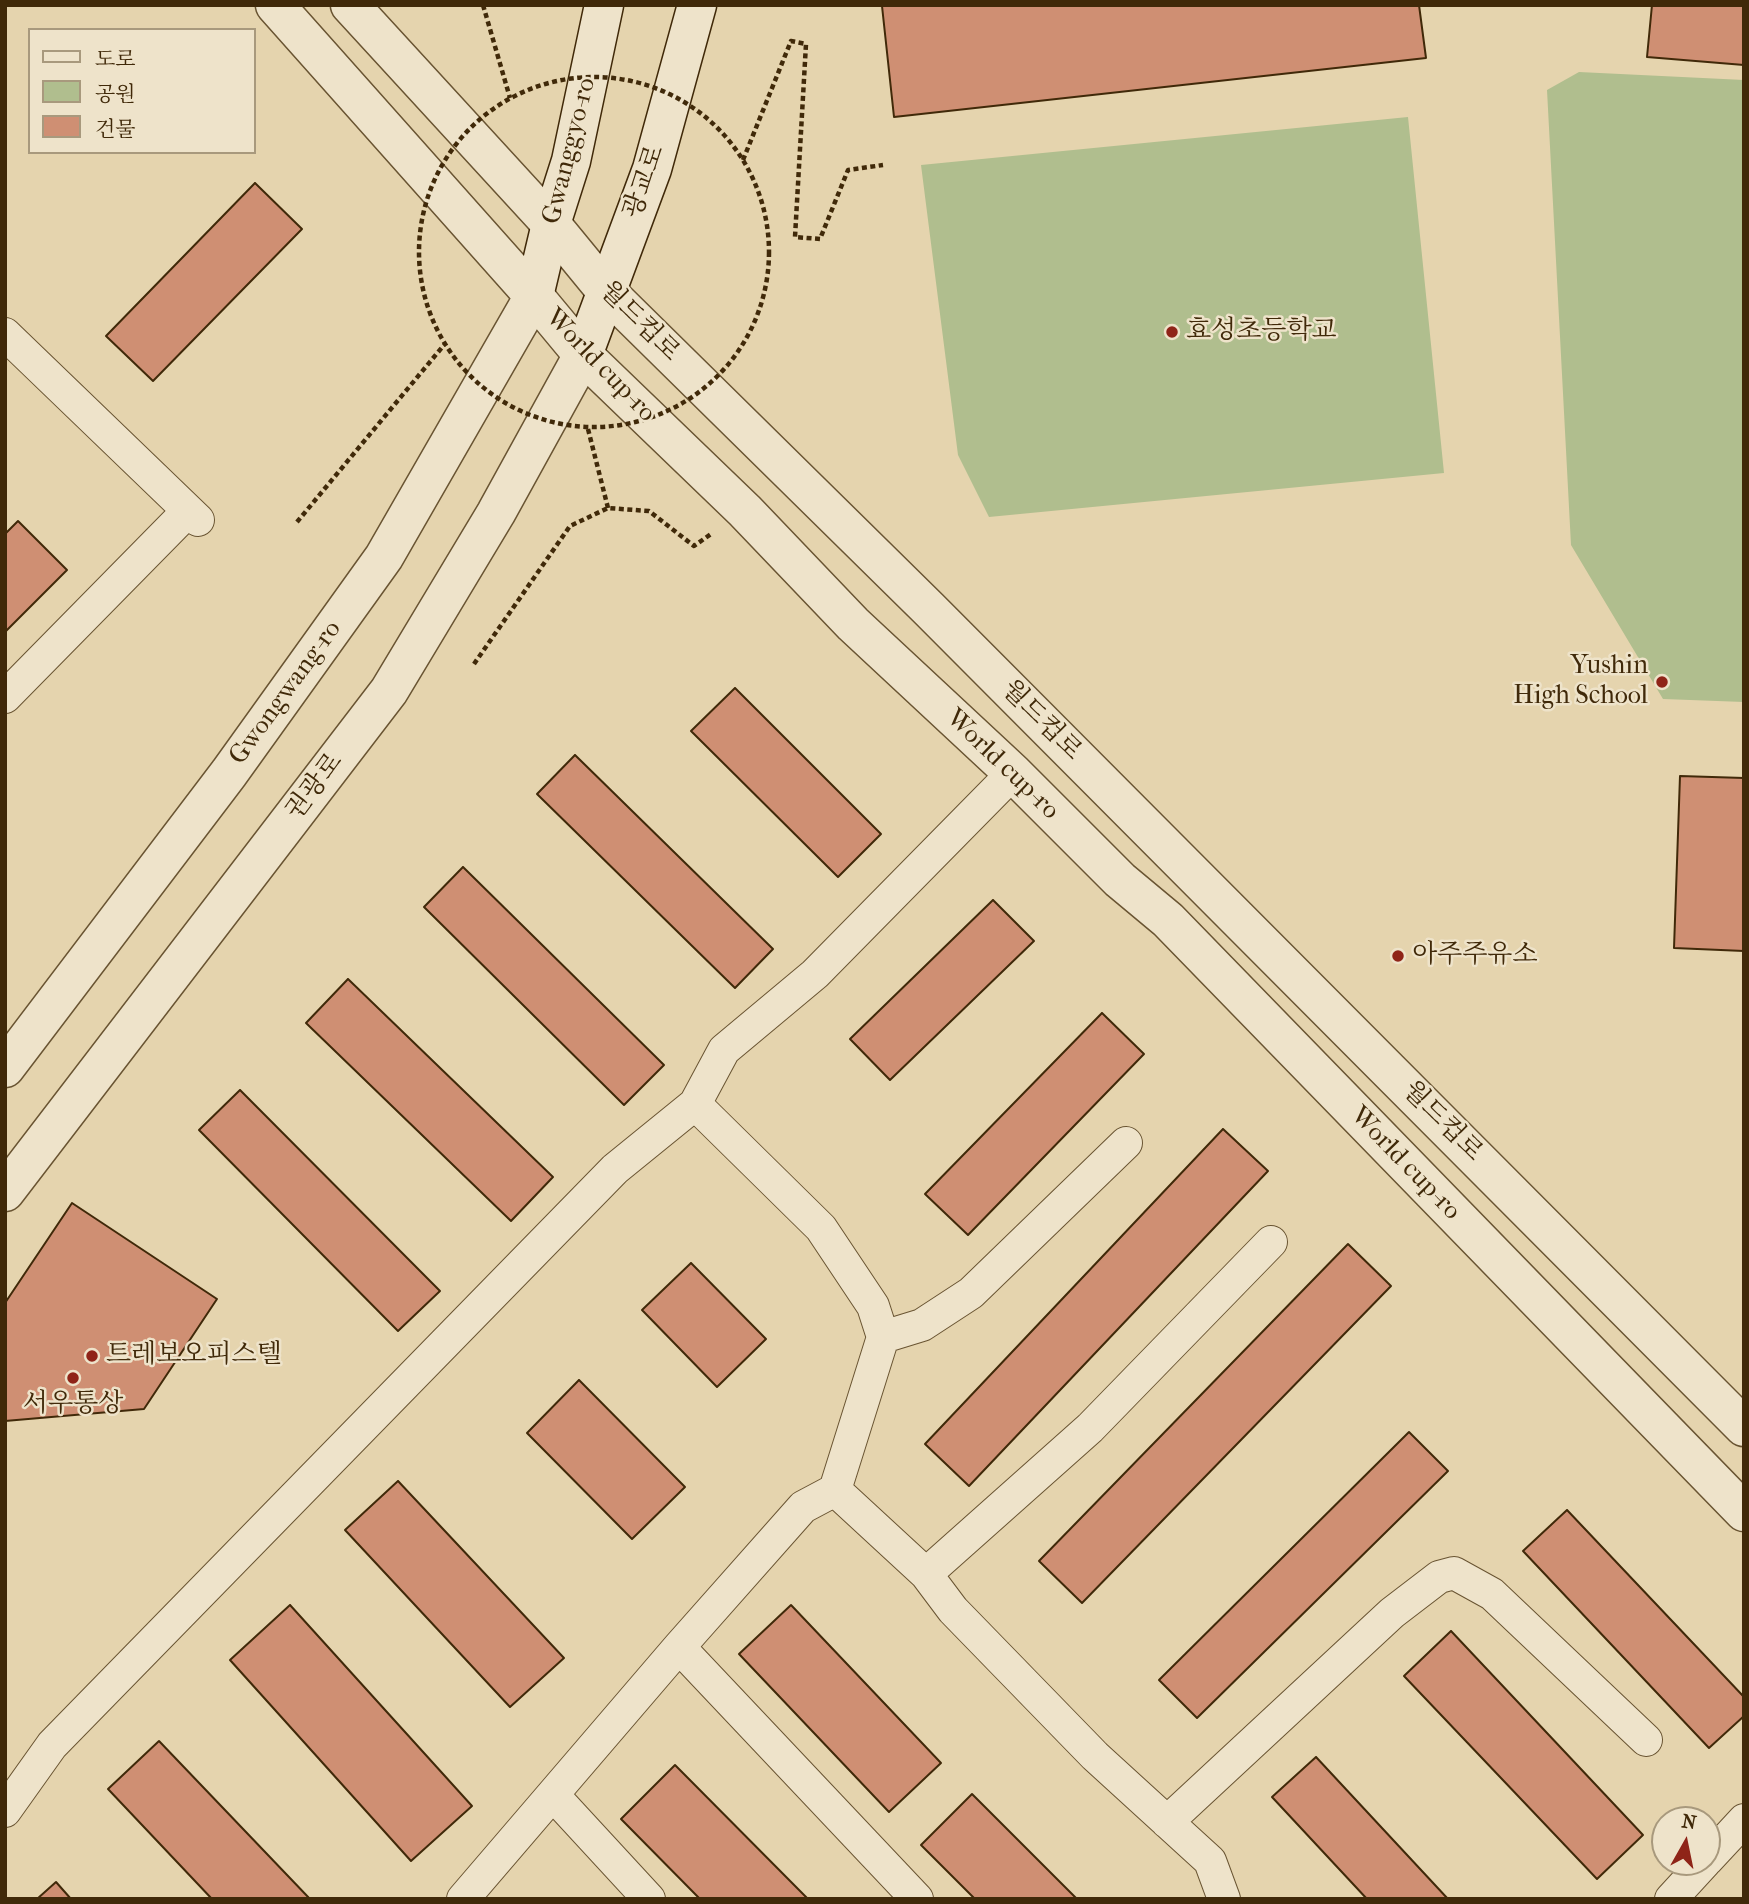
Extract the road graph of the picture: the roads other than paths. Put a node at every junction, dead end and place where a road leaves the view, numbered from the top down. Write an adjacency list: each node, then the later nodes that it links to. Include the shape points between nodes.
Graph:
1 (275, 5): 7 (street, World cup-ro)
2 (350, 5): 5 (street, 월드컵로)
3 (604, 5): 5 (street, Gwanggyo-ro, via 571,161)
4 (697, 5): 6 (street, 광교로, via 652,169)
5 (551, 224): 6 (street, 월드컵로); 7 (street, Gwanggyo-ro)
6 (606, 291): 9 (street, 광교로); 18 (street, 월드컵로)
7 (534, 296): 9 (street, World cup-ro); 12 (street, Gwongwang-ro, via 384,556 229,774)
8 (5, 334): 10 (street, via 193,516)
9 (583, 355): 11 (street, World cup-ro, via 745,511 853,624); 15 (street, 권광로, via 496,513 388,691)
10 (5, 697)
11 (1013, 773): 13 (street, via 815,974 724,1050); 20 (street, World cup-ro, via 1120,880 1168,920)
12 (5, 1068)
13 (695, 1104): 17 (street, via 821,1228 873,1306); 25 (street, via 615,1169 51,1745)
14 (1126, 1143): 17 (street, via 971,1293 922,1325)
15 (5, 1192)
16 (1271, 1242): 21 (street, via 1090,1428)
17 (883, 1337): 19 (street)
18 (1744, 1427)
19 (835, 1490): 21 (street); 22 (street, via 803,1507)
20 (1744, 1512)
21 (926, 1574): 27 (street, via 953,1610 1095,1756)
22 (679, 1647): 24 (street); 32 (street)
23 (1646, 1740): 27 (street, via 1492,1594 1454,1573 1439,1577 1392,1613)
24 (554, 1796): 30 (street); 31 (street)
25 (5, 1811)
26 (1744, 1821): 28 (street)
27 (1167, 1822): 33 (street, via 1210,1861)
28 (1721, 1845)
29 (1692, 1876): 34 (street)
30 (463, 1899)
31 (649, 1899)
32 (917, 1899)
33 (1224, 1899)
34 (1671, 1899)

